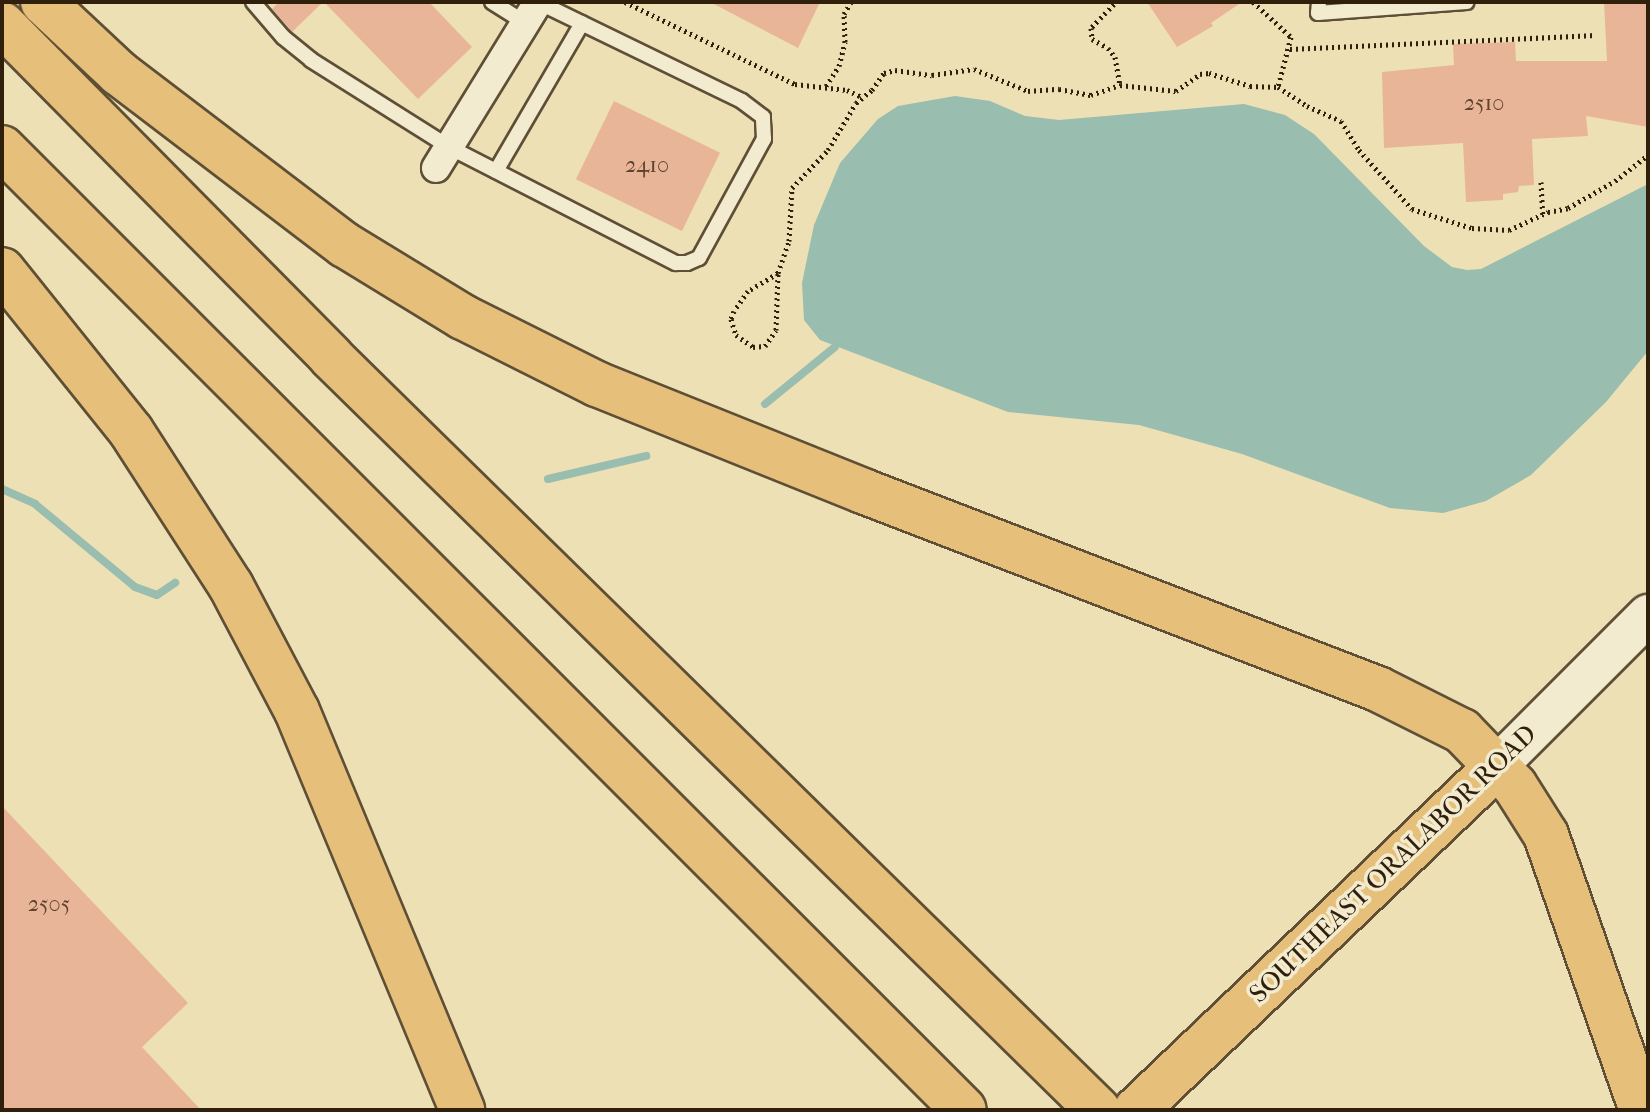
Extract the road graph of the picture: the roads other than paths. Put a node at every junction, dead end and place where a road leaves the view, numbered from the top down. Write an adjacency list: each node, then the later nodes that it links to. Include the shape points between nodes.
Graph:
1 (43, 2): 14 (main road, via 119,73 345,245 463,317 642,402 1378,689 1462,731)
2 (253, 2): 10 (lane, via 283,37)
3 (492, 2): 6 (lane)
4 (1319, 2): 5 (lane, via 1318,13)
5 (1467, 2)
6 (534, 9): 7 (lane); 10 (street)
7 (582, 23): 11 (lane); 11 (lane, via 742,101 763,117 764,139 699,258 676,263)
8 (2, 24): 17 (main road, via 330,356)
9 (2, 148): 16 (main road)
10 (442, 158): 11 (lane)
11 (496, 171)
12 (2, 270): 15 (main road, via 131,431 231,586 303,725)
13 (1648, 615): 14 (main road, SOUTHEAST ORALABOR ROAD)
14 (1496, 767): 18 (main road, SOUTHEAST ORALABOR ROAD); 19 (main road, via 1515,786 1546,835)
15 (462, 1110)
16 (964, 1110)
17 (1098, 1110)
18 (1136, 1110)
19 (1642, 1110)

